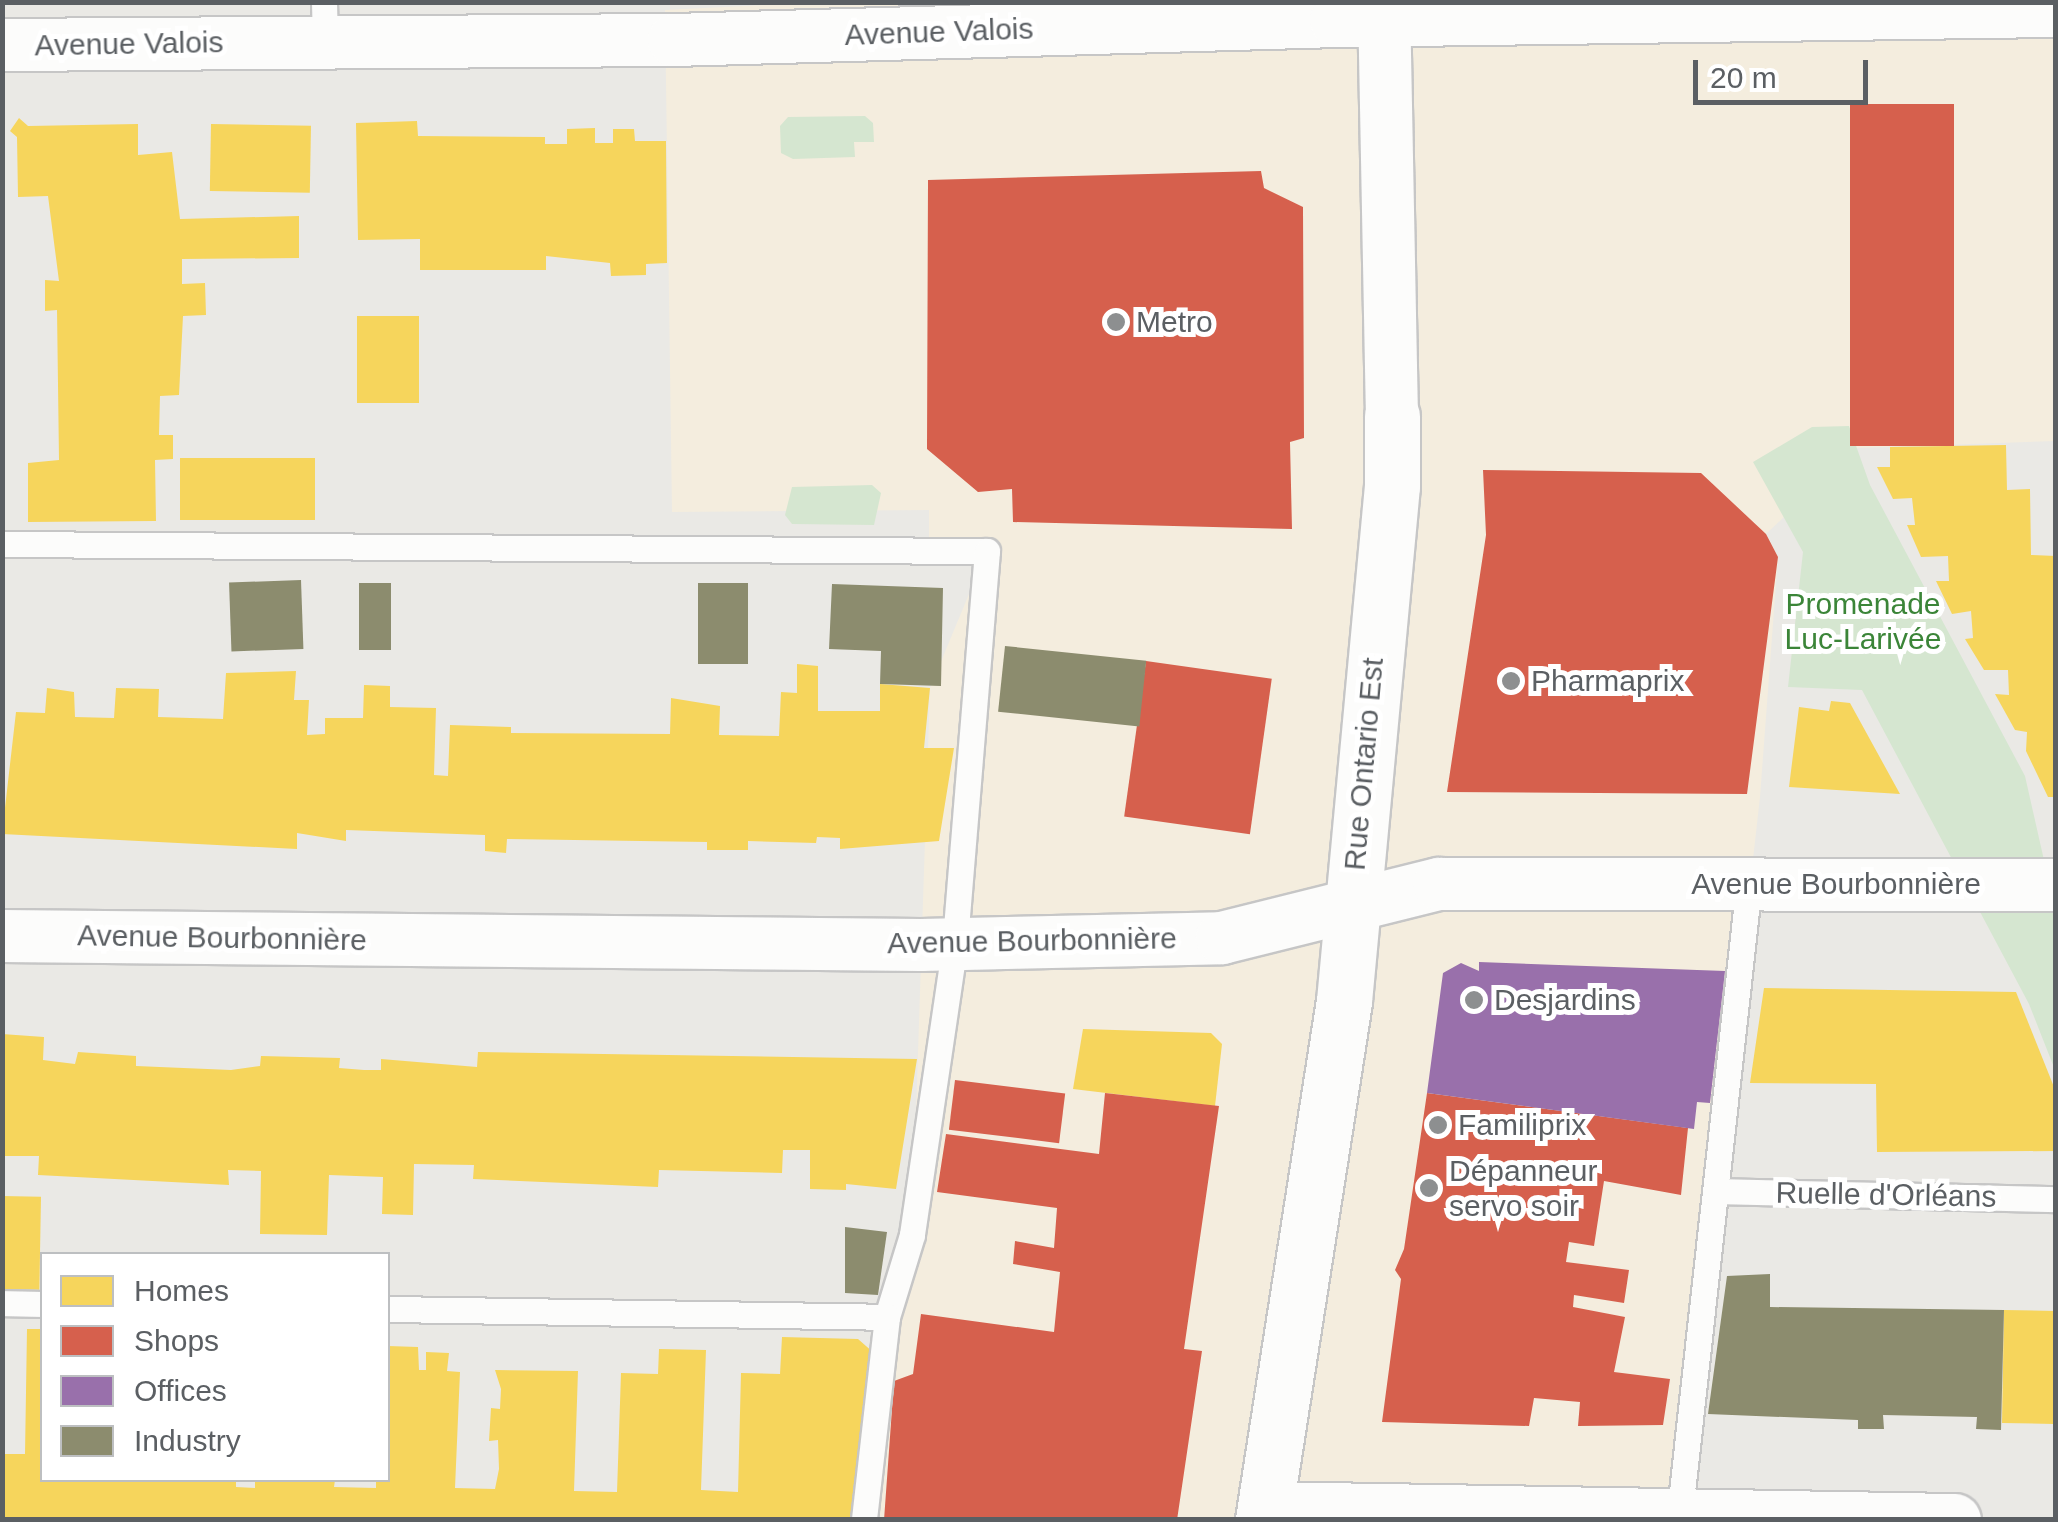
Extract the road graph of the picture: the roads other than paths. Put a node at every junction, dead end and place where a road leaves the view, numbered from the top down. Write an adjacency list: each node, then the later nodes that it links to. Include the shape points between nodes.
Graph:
1 (1791, 10): 2 (street, Avenue Valois); 3 (street, Avenue Valois)
2 (2056, 11)
3 (1384, 12): 4 (street, Avenue Valois); 6 (street, Rue Ontario Est)
4 (324, 22): 5 (street, Avenue Valois)
5 (2, 45)
6 (1392, 416): 10 (main road, Rue Ontario Est, via 1392,486)
7 (2, 544): 12 (lane, via 986,552)
8 (1748, 883): 9 (street, Avenue Bourbonnière); 10 (street, Avenue Bourbonnière, via 1440,884); 13 (lane)
9 (2056, 885)
10 (1351, 904): 12 (street, Avenue Bourbonnière, via 1222,938); 19 (main road, Rue Ontario Est, via 1344,1002)
11 (2, 936): 12 (street, Avenue Bourbonnière)
12 (955, 944): 18 (lane, via 912,1235)
13 (1717, 1191): 14 (lane, Ruelle d'Orléans); 20 (lane)
14 (2056, 1198)
15 (2, 1303): 16 (lane)
16 (40, 1304)
17 (390, 1309): 18 (lane)
18 (886, 1317): 21 (lane)
19 (1264, 1514): 20 (street)
20 (1680, 1515): 22 (street)
21 (864, 1520)
22 (1955, 1520)

